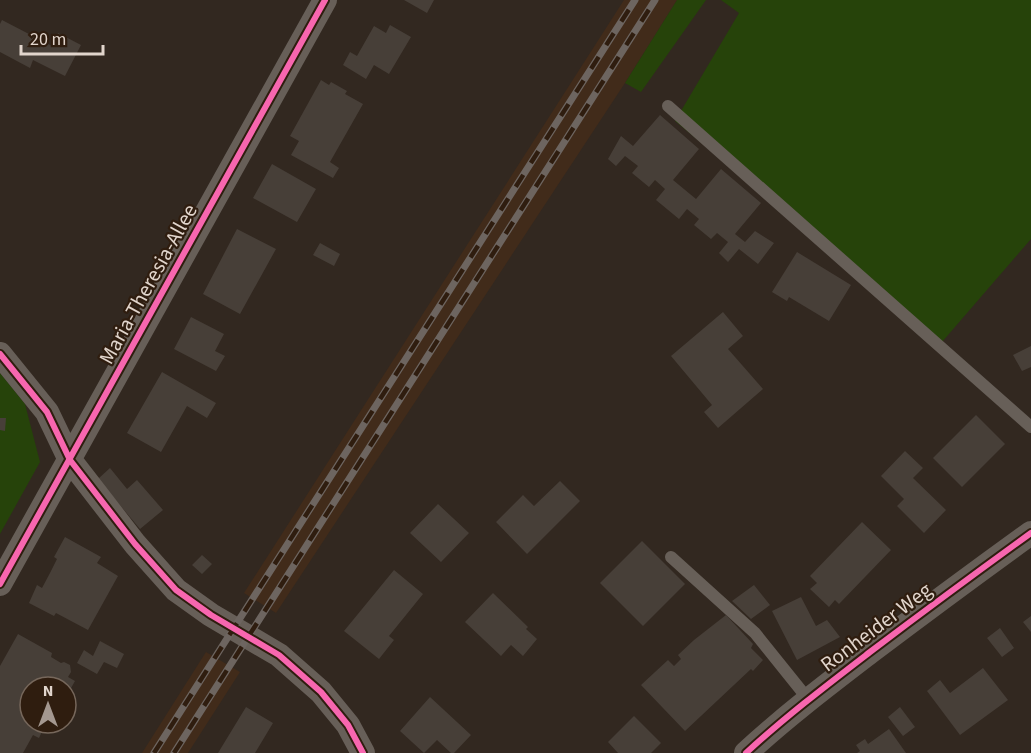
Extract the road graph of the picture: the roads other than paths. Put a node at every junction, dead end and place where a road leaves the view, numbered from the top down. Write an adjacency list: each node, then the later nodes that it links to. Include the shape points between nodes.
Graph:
1 (326, 0): 5 (street, Maria-Theresia-Allee)
2 (668, 106): 4 (lane)
3 (0, 354): 5 (street, via 47,412)
4 (1031, 427)
5 (70, 460): 8 (street, Maria-Theresia-Allee); 10 (street, via 176,590 279,655 321,692 348,725)
6 (1031, 533): 9 (street, Ronheider Weg)
7 (671, 557): 9 (lane, via 755,633)
8 (0, 584)
9 (808, 699): 11 (street, Ronheider Weg)
10 (363, 753)
11 (746, 753)

